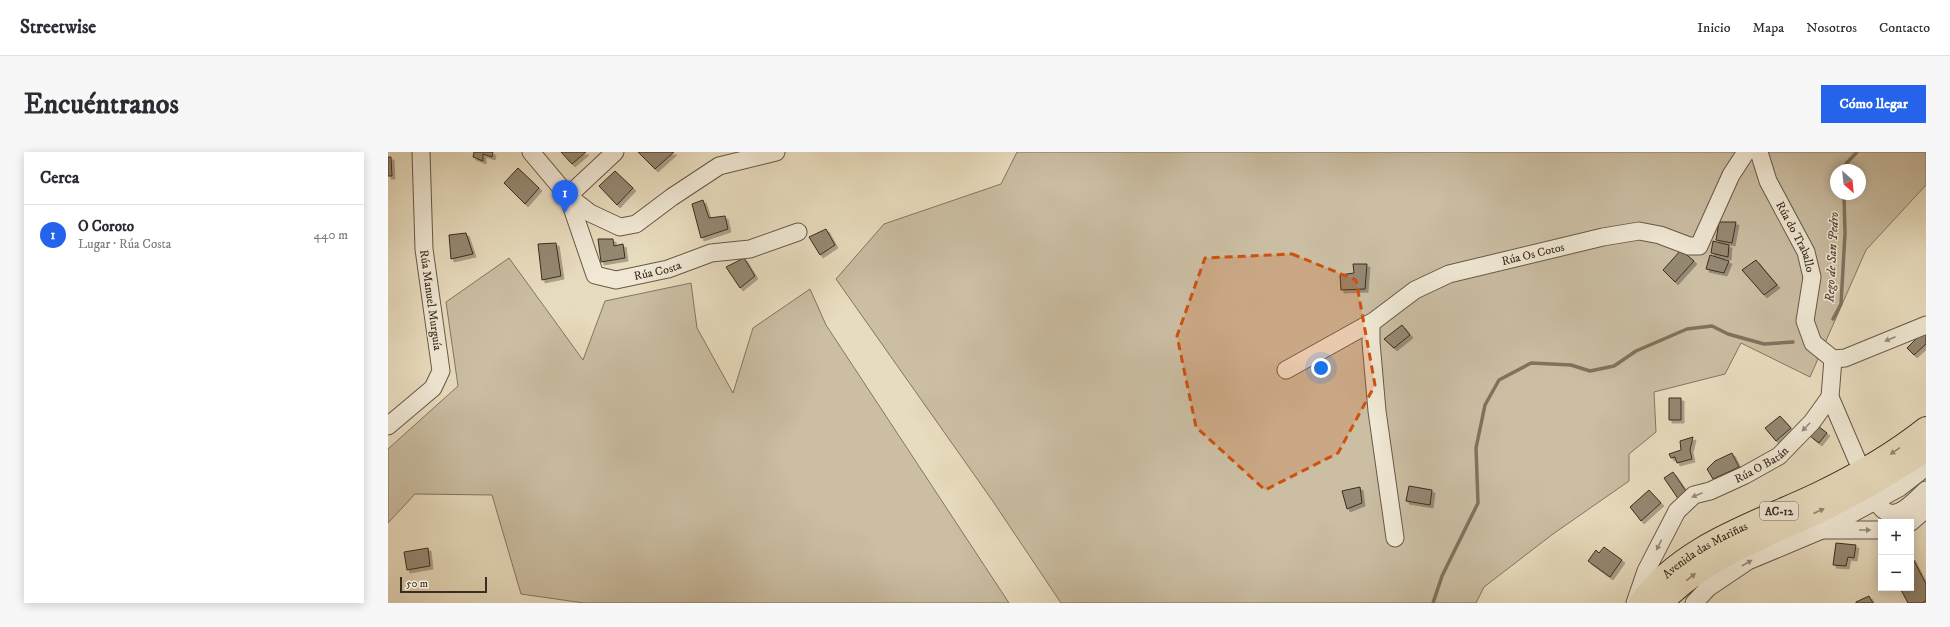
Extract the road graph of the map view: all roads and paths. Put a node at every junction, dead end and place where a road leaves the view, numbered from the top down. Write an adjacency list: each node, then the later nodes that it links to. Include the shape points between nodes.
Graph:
1 (421, 152): 14 (street, Rúa Manuel Murguía, via 424,249 440,371 433,388)
2 (531, 152): 7 (street)
3 (615, 152): 7 (street)
4 (776, 152): 7 (street, via 719,166 636,224 620,227 590,213)
5 (1746, 152): 9 (street, Rúa Os Cotos, via 1731,175 1699,246 1689,246 1660,235 1639,231 1603,237 1449,274 1415,290)
6 (1759, 152): 11 (street, Rúa do Traballo, via 1768,181 1806,252 1812,277 1805,321 1813,343)
7 (568, 196): 8 (street, Rúa Costa, via 595,275 616,280 668,269 711,253 750,249)
8 (798, 232)
9 (1372, 323): 12 (street, Rúa Os Cotos); 26 (street, via 1371,342 1377,411)
10 (1926, 325): 11 (street, one-way to 11, via 1845,358)
11 (1833, 359): 13 (street)
12 (1286, 370)
13 (1830, 397): 17 (street); 22 (street, Rúa O Batán, one-way to 22, via 1812,422 1779,456 1745,475 1710,491 1694,495)
14 (388, 426)
15 (1926, 428): 28 (highway, Avenida das Mariñas / AC-12, one-way to 28, via 1888,455 1846,479 1710,545 1680,563 1663,577)
16 (1926, 450): 29 (highway, Avenida das Mariñas / AC-12, one-way to 16, via 1703,568 1740,547 1859,492)
17 (1857, 460)
18 (1926, 467): 24 (street, via 1899,488)
19 (1926, 490): 20 (street, via 1903,511 1893,514 1884,512)
20 (1879, 505)
21 (1926, 509): 23 (street)
22 (1677, 511): 27 (street, Avenida das Mariñas, one-way to 27, via 1646,571)
23 (1914, 519)
24 (1822, 530): 25 (street, one-way to 25); 30 (street, one-way to 24, via 1708,588 1748,561)
25 (1878, 530)
26 (1395, 538)
27 (1635, 603)
28 (1640, 603)
29 (1662, 603)
30 (1694, 603)

